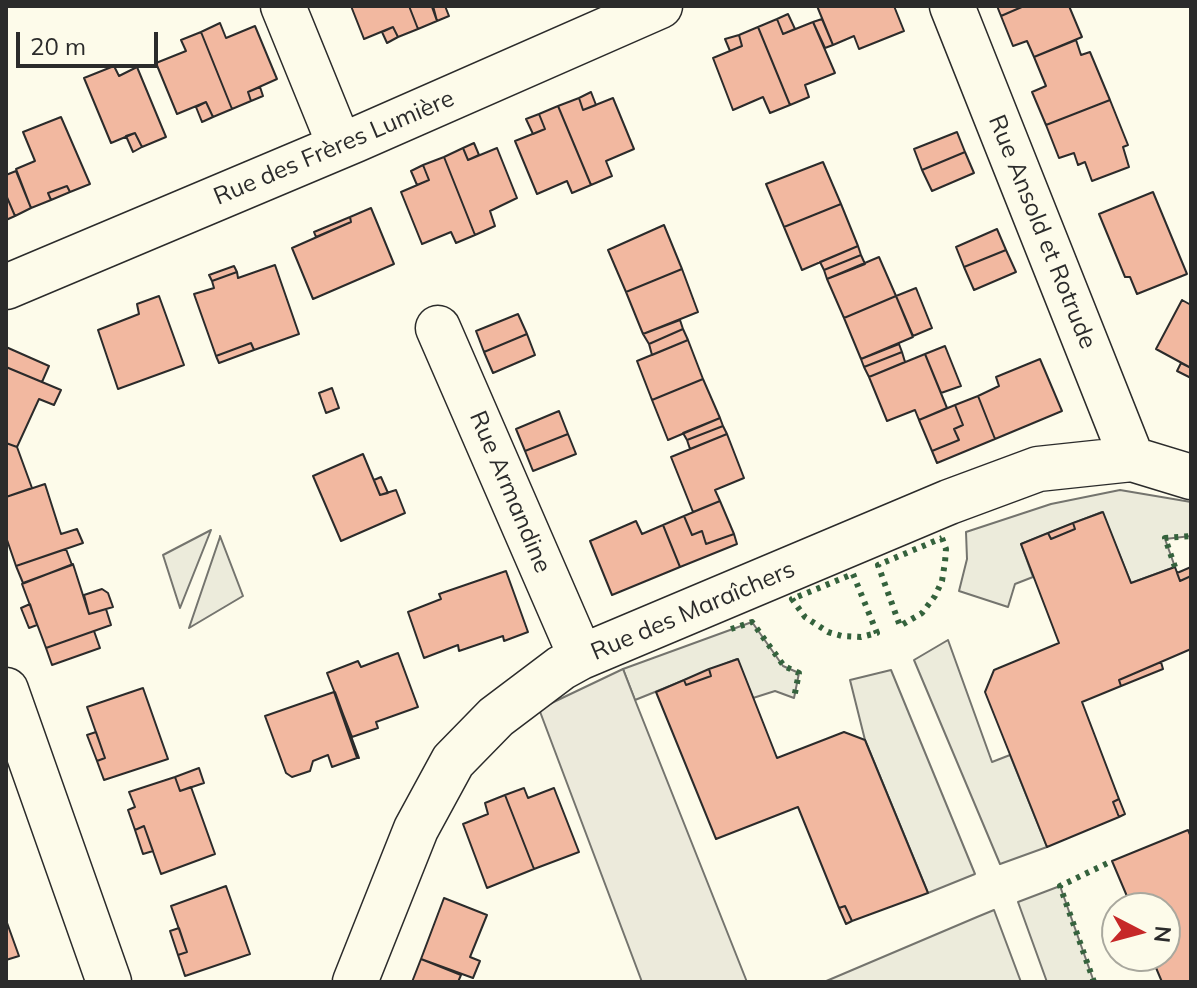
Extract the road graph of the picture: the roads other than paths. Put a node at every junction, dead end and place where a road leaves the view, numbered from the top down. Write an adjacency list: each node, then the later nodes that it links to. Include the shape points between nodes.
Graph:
1 (283, 6): 4 (street)
2 (660, 6): 4 (street, Rue des Frères Lumière)
3 (952, 6): 7 (street, Rue Ansold et Rotrude)
4 (340, 146): 5 (street, Rue des Frères Lumière)
5 (6, 287)
6 (438, 328): 9 (street, Rue Armandine)
7 (1132, 459): 8 (street, Rue des Maraîchers); 9 (street, Rue des Maraîchers, via 1038,469)
8 (1191, 477)
9 (581, 657): 12 (street, Rue des Maraîchers, via 496,717 453,761 416,829)
10 (6, 690): 11 (street)
11 (109, 982)
12 (355, 982)

